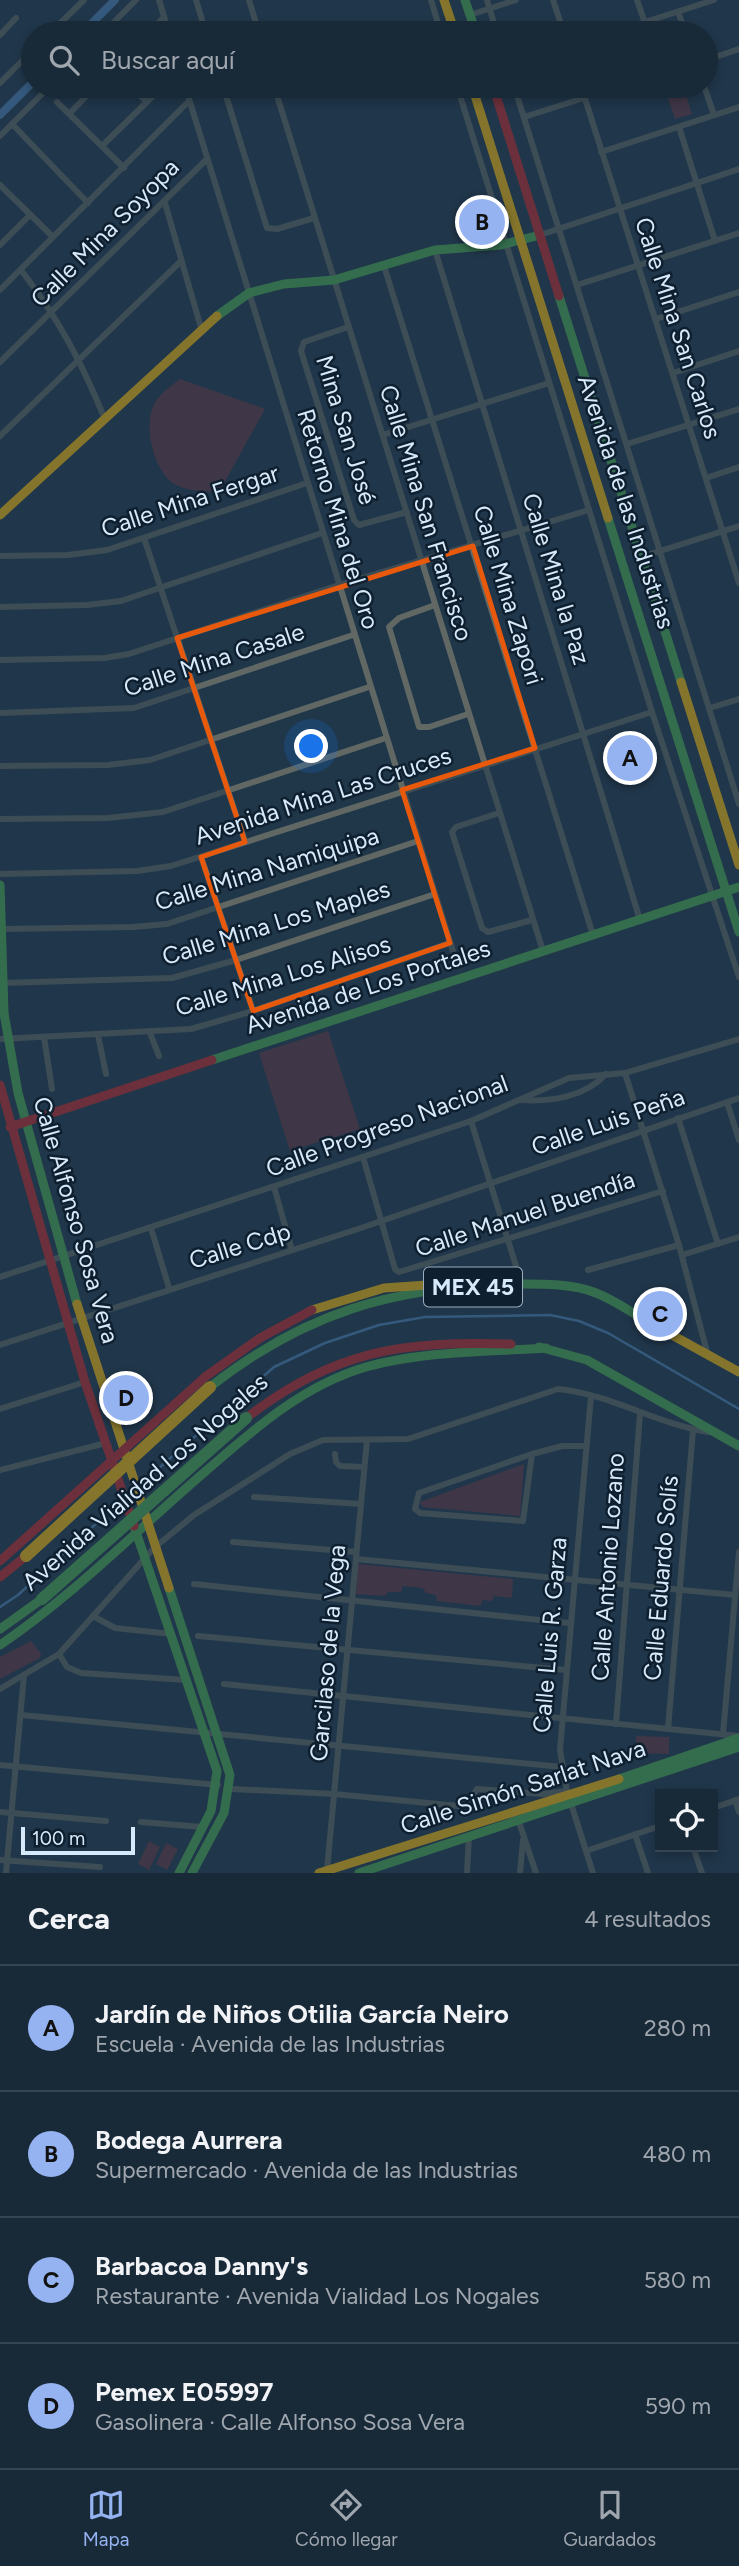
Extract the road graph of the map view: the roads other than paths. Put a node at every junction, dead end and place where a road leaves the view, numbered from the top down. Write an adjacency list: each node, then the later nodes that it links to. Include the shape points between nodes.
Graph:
1 (84, 0): 20 (street)
2 (136, 0): 21 (street)
3 (159, 0): 17 (street)
4 (196, 0): 24 (street)
5 (249, 0): 25 (street)
6 (431, 0): 26 (street)
7 (444, 0): 27 (main road)
8 (465, 0): 16 (main road)
9 (486, 0): 14 (street)
10 (516, 0): 14 (street)
11 (553, 0): 30 (street)
12 (637, 0): 31 (street)
13 (714, 0): 15 (street)
14 (490, 9): 16 (street); 29 (street)
15 (678, 12): 32 (street); 33 (street)
16 (470, 15): 28 (main road)
17 (164, 17): 22 (street); 23 (street)
18 (16, 19): 34 (street)
19 (0, 21): 34 (street)
20 (62, 21)
21 (115, 21)
22 (160, 21)
23 (165, 21)
24 (202, 21)
25 (255, 21)
26 (437, 21)
27 (451, 21)
28 (472, 21)
29 (494, 21)
30 (560, 21)
31 (644, 21)
32 (651, 21)
33 (681, 21)
34 (7, 28): 35 (street)
35 (0, 36)
36 (739, 49): 37 (street)
37 (718, 56)
38 (21, 62): 39 (street)
39 (0, 83)
40 (38, 98): 60 (street)
41 (84, 98): 57 (street)
42 (143, 98): 55 (street)
43 (151, 98): 55 (street)
44 (188, 98): 53 (street, Retorno Mina del Oro)
45 (227, 98): 74 (street, via 267,228)
46 (278, 98): 74 (street, Calle Mina San Francisco)
47 (461, 98): 81 (street, Avenida de las Industrias)
48 (476, 98): 79 (main road, Avenida de las Industrias)
49 (497, 98): 77 (main road, Avenida de las Industrias)
50 (518, 98): 59 (street, Avenida de las Industrias)
51 (584, 98): 59 (street); 64 (street, Calle Mina San Carlos)
52 (709, 98): 58 (street)
53 (189, 101): 65 (street, Retorno Mina del Oro); 66 (street)
54 (57, 102): 57 (street)
55 (147, 102): 63 (street)
56 (739, 107): 58 (street)
57 (70, 113): 63 (street)
58 (715, 115): 61 (street)
59 (524, 117): 75 (street, Avenida de las Industrias)
60 (12, 124): 62 (street); 70 (street)
61 (679, 127): 64 (street); 68 (street)
62 (0, 136)
63 (102, 146): 66 (street)
64 (601, 152): 72 (street, Calle Mina San Carlos)
65 (207, 159): 71 (street, Calle Mina Soyopa); 92 (street, Retorno Mina del Oro)
66 (124, 168): 70 (street)
67 (739, 169): 68 (street)
68 (696, 183): 72 (street); 80 (street)
69 (0, 185): 73 (street)
70 (88, 203): 78 (street)
71 (165, 203): 84 (street); 93 (street, Calle Mina Soyopa)
72 (619, 208): 75 (street); 85 (street, Calle Mina San Carlos)
73 (30, 215): 78 (street); 82 (street)
74 (314, 218): 88 (street, Calle Mina San Francisco)
75 (559, 229): 77 (street); 89 (street, Avenida de las Industrias)
76 (739, 233): 80 (street)
77 (540, 235): 79 (main road); 124 (main road, Avenida de las Industrias)
78 (53, 237): 87 (street)
79 (521, 241): 81 (main road); 158 (main road, Avenida de las Industrias)
80 (715, 241): 85 (street)
81 (506, 244): 83 (main road); 101 (street, Avenida de las Industrias)
82 (0, 245)
83 (435, 250): 86 (main road); 102 (street, Calle Mina la Paz)
84 (180, 262): 95 (street); 98 (street)
85 (638, 265): 89 (street); 94 (street, Calle Mina San Carlos)
86 (384, 266): 88 (main road); 105 (street, Calle Mina Zapori)
87 (21, 270): 90 (street); 93 (street)
88 (334, 280): 92 (main road, via 284,284); 96 (street, Calle Mina San Francisco)
89 (577, 285): 109 (street, Avenida de las Industrias)
90 (0, 290)
91 (739, 292): 94 (street)
92 (249, 293): 95 (main road); 112 (street, Retorno Mina del Oro)
93 (53, 312): 98 (street); 99 (street, Calle Mina Soyopa)
94 (656, 319): 100 (street, Calle Mina San Carlos)
95 (201, 327): 104 (main road)
96 (348, 327): 107 (street, Calle Mina San Francisco); 114 (street, Mina San José, via 301,347 354,520 359,525)
97 (739, 351): 100 (street)
98 (80, 358): 104 (street); 108 (street)
99 (0, 362)
100 (673, 373): 106 (street, Calle Mina San Carlos)
101 (549, 383): 102 (street); 113 (street, Avenida de las Industrias)
102 (480, 404): 105 (street); 117 (street, Calle Mina la Paz)
103 (739, 409): 106 (street)
104 (104, 416): 115 (main road)
105 (433, 419): 107 (street); 121 (street, Calle Mina Zapori)
106 (689, 426): 109 (street); 111 (street, Calle Mina San Carlos)
107 (383, 435): 114 (street, Calle Mina San Francisco)
108 (0, 436)
109 (626, 444): 122 (street, Avenida de las Industrias)
110 (739, 467): 111 (street)
111 (706, 478): 118 (street, Calle Mina San Carlos)
112 (307, 484): 119 (street, Retorno Mina del Oro); 120 (street, Calle Mina Fergar)
113 (589, 510): 117 (street); 138 (street, Avenida de las Industrias)
114 (407, 512): 125 (street, Calle Mina San Francisco)
115 (0, 515)
116 (739, 526): 118 (street)
117 (521, 531): 121 (street); 141 (street, Calle Mina la Paz)
118 (723, 531): 122 (street); 126 (street, Calle Mina San Carlos)
119 (321, 533): 127 (street, Retorno Mina del Oro); 128 (street)
120 (144, 538): 123 (street, Calle Mina Fergar, via 107,551); 128 (street)
121 (472, 546): 125 (street); 144 (street, Calle Mina Zapori)
122 (660, 552): 124 (street); 137 (street, Avenida de las Industrias)
123 (0, 556)
124 (641, 557): 155 (main road, Avenida de las Industrias)
125 (422, 560): 127 (street); 129 (street, Calle Mina San Francisco)
126 (739, 583)
127 (339, 585): 131 (street, Retorno Mina del Oro); 132 (street)
128 (161, 589): 130 (street, via 105,604); 132 (street)
129 (435, 605): 140 (street, Calle Mina San Francisco); 140 (street, via 398,618 389,626 415,714 423,728)
130 (0, 607)
131 (353, 635): 134 (street, Retorno Mina del Oro); 135 (street, Calle Mina Casale)
132 (177, 638): 133 (street, via 116,657); 135 (street)
133 (0, 660)
134 (369, 687): 142 (street); 143 (street, Retorno Mina del Oro)
135 (194, 689): 139 (street, Calle Mina Casale, via 117,710); 142 (street)
136 (739, 699): 137 (street)
137 (710, 708): 149 (street, Avenida de las Industrias)
138 (652, 712): 141 (street, Avenida Mina Las Cruces); 160 (street, Avenida de las Industrias)
139 (0, 713)
140 (468, 713): 145 (street, Calle Mina San Francisco)
141 (584, 733): 144 (street, Avenida Mina Las Cruces); 163 (street, Calle Mina la Paz)
142 (211, 738): 146 (street, via 129,764); 148 (street)
143 (386, 738): 147 (street, Retorno Mina del Oro); 148 (street)
144 (535, 748): 145 (street, Avenida Mina Las Cruces); 166 (street, Calle Mina Zapori)
145 (484, 763): 147 (street, Avenida Mina Las Cruces); 150 (street, Calle Mina San Francisco)
146 (0, 766)
147 (402, 790): 152 (street, Retorno Mina del Oro); 153 (street, Avenida Mina Las Cruces)
148 (228, 791): 151 (street, via 145,815); 153 (street)
149 (739, 804)
150 (499, 813): 162 (street, Calle Mina San Francisco); 162 (street, via 452,830 463,868 483,930)
151 (0, 819)
152 (418, 841): 159 (street, Retorno Mina del Oro); 161 (street, Calle Mina Namiquipa)
153 (245, 842): 154 (street, Avenida Mina Las Cruces)
154 (201, 857): 156 (street, Avenida Mina Las Cruces, via 137,871); 161 (street)
155 (739, 865)
156 (0, 874)
157 (0, 885): 164 (main road, Calle Alfonso Sosa Vera)
158 (733, 889): 160 (main road, Avenida de Los Portales); 165 (main road, Avenida de las Industrias)
159 (435, 894): 167 (street, Retorno Mina del Oro); 169 (street, Calle Mina Los Maples)
160 (712, 896): 163 (main road, Avenida de Los Portales); 171 (street, Avenida de las Industrias)
161 (219, 909): 164 (street, Calle Mina Namiquipa, via 167,924); 169 (street)
162 (533, 920): 168 (street, Calle Mina San Francisco)
163 (640, 920): 166 (main road, Avenida de Los Portales)
164 (1, 929): 172 (main road, Calle Alfonso Sosa Vera)
165 (739, 932)
166 (593, 935): 168 (main road, Avenida de Los Portales)
167 (450, 943): 170 (street, Retorno Mina del Oro); 173 (street, Calle Mina Los Alisos)
168 (543, 951): 190 (main road, Avenida de Los Portales)
169 (236, 960): 172 (street, Calle Mina Los Maples, via 157,980); 173 (street)
170 (457, 964)
171 (739, 977)
172 (2, 983): 177 (main road, Calle Alfonso Sosa Vera)
173 (253, 1011): 174 (street, Calle Mina Los Alisos, via 191,1029)
174 (150, 1033): 175 (street, Calle Mina Los Alisos); 179 (street)
175 (98, 1035): 176 (street, Calle Mina Los Alisos); 181 (street)
176 (44, 1037): 177 (street, Calle Mina Los Alisos); 184 (street)
177 (4, 1038): 190 (main road, Calle Alfonso Sosa Vera)
178 (739, 1039): 180 (street, Calle Progreso Nacional)
179 (159, 1056)
180 (625, 1073): 182 (street, Calle Progreso Nacional); 192 (street)
181 (106, 1074)
182 (606, 1074): 186 (street, Calle Progreso Nacional, via 569,1079); 186 (street, via 583,1091 560,1098)
183 (0, 1085): 191 (main road, Calle Alfonso Sosa Vera)
184 (52, 1088)
185 (739, 1098): 187 (street, Calle Luis Peña)
186 (519, 1100): 189 (street, Calle Progreso Nacional)
187 (727, 1102): 188 (street, Calle Luis Peña); 193 (street)
188 (678, 1118): 192 (street, Calle Luis Peña); 202 (street)
189 (471, 1121): 194 (street, Calle Progreso Nacional); 195 (street)
190 (26, 1122): 191 (main road, Avenida de Los Portales); 206 (main road, Calle Alfonso Sosa Vera)
191 (5, 1128): 207 (main road, Calle Alfonso Sosa Vera)
192 (643, 1129): 195 (street, Calle Luis Peña); 197 (street)
193 (739, 1140)
194 (363, 1157): 196 (street, Calle Progreso Nacional); 198 (street)
195 (490, 1182): 198 (street, Calle Cdp); 201 (street)
196 (274, 1187): 199 (street, Calle Progreso Nacional); 204 (street)
197 (663, 1191): 201 (street, Calle Manuel Buendía); 203 (street)
198 (381, 1220): 201 (street, Calle Manuel Buendía, via 399,1272); 204 (street, Calle Cdp)
199 (151, 1228): 206 (street, Calle Progreso Nacional); 212 (street)
200 (739, 1237): 202 (street)
201 (507, 1238): 210 (street)
202 (718, 1244): 205 (street)
203 (679, 1245): 205 (street); 208 (street)
204 (292, 1250): 212 (street, Calle Cdp)
205 (682, 1255): 217 (street)
206 (62, 1256): 207 (street, Calle Progreso Nacional); 213 (main road, Calle Alfonso Sosa Vera)
207 (49, 1260): 209 (street, Calle Progreso Nacional); 214 (main road, Calle Alfonso Sosa Vera)
208 (588, 1270)
209 (0, 1277)
210 (521, 1282): 211 (main road, Avenida Vialidad Los Nogales / MEX 45); 217 (main road, Avenida Vialidad Los Nogales / MEX 45, via 595,1292)
211 (470, 1287): 230 (main road, via 441,1283 368,1292 284,1324 237,1351); 244 (main road, Avenida Vialidad Los Nogales / MEX 45, bridge, via 373,1303 305,1325 241,1362)
212 (169, 1288): 213 (street, Calle Cdp)
213 (79, 1317): 214 (street, Calle Cdp); 220 (main road, Calle Alfonso Sosa Vera)
214 (66, 1321): 215 (street, Calle Cdp); 219 (main road, Calle Alfonso Sosa Vera)
215 (0, 1345)
216 (546, 1348): 225 (main road, Avenida Vialidad Los Nogales / MEX 45, via 587,1360); 238 (main road, via 415,1356 340,1377 268,1417); 253 (main road, Avenida Vialidad Los Nogales / MEX 45, bridge, via 447,1342 376,1350 313,1372 246,1418 42,1599)
217 (707, 1352): 218 (main road, Avenida Vialidad Los Nogales / MEX 45)
218 (739, 1372)
219 (85, 1382): 220 (main road, Calle Alfonso Sosa Vera); 222 (street)
220 (97, 1393): 227 (main road, Calle Alfonso Sosa Vera); 230 (main road, Calle Alfonso Sosa Vera)
221 (591, 1396): 223 (street, Avenida Vialidad Los Nogales); 226 (street, Avenida Vialidad Los Nogales, via 558,1389 408,1439); 228 (street, Calle Luis R. Garza)
222 (0, 1409)
223 (639, 1414): 224 (street, Avenida Vialidad Los Nogales); 247 (street, Calle Antonio Lozano)
224 (693, 1430): 225 (street, Avenida Vialidad Los Nogales); 248 (street, Calle Eduardo Solís)
225 (714, 1433): 229 (main road, Avenida Vialidad Los Nogales / MEX 45)
226 (367, 1440): 234 (street, Garcilaso de la Vega); 240 (street, Avenida Vialidad Los Nogales, via 323,1440 290,1454 226,1492)
227 (106, 1443): 233 (main road, Calle Alfonso Sosa Vera); 235 (street)
228 (586, 1446): 232 (street, via 562,1446); 245 (street, Calle Luis R. Garza)
229 (739, 1446)
230 (121, 1449): 233 (main road); 238 (main road, Calle Alfonso Sosa Vera, bridge)
231 (335, 1454): 234 (street, via 341,1466)
232 (532, 1454): 232 (street, via 418,1494 415,1510 523,1521)
233 (111, 1460): 238 (main road, Calle Alfonso Sosa Vera, bridge); 243 (main road)
234 (364, 1467): 237 (street, Garcilaso de la Vega)
235 (0, 1470)
236 (254, 1497): 237 (street)
237 (361, 1504): 242 (street, Garcilaso de la Vega)
238 (140, 1525): 240 (main road, Calle Alfonso Sosa Vera); 256 (main road, via 50,1611)
239 (233, 1542): 242 (street)
240 (150, 1552): 251 (street, Avenida Vialidad Los Nogales); 254 (main road, Calle Alfonso Sosa Vera); 270 (main road, Calle Alfonso Sosa Vera)
241 (739, 1552): 249 (street)
242 (356, 1555): 245 (street); 250 (street, Garcilaso de la Vega)
243 (0, 1561)
244 (0, 1577)
245 (574, 1579): 247 (street); 252 (street, Calle Luis R. Garza)
246 (194, 1584): 250 (street)
247 (626, 1584): 248 (street); 267 (street, Calle Antonio Lozano)
248 (680, 1589): 249 (street); 268 (street, Calle Eduardo Solís)
249 (735, 1595): 269 (street)
250 (352, 1601): 252 (street); 257 (street, Garcilaso de la Vega)
251 (93, 1616): 254 (street, via 115,1628); 258 (street, Avenida Vialidad Los Nogales)
252 (569, 1623): 259 (street, Calle Luis R. Garza)
253 (0, 1629)
254 (171, 1634): 261 (main road, Calle Alfonso Sosa Vera)
255 (198, 1636): 257 (street)
256 (0, 1644)
257 (347, 1649): 259 (street); 264 (street, Garcilaso de la Vega)
258 (59, 1654): 260 (street, Avenida Vialidad Los Nogales); 261 (street, via 66,1667 81,1673)
259 (566, 1670): 266 (street, Calle Luis R. Garza)
260 (24, 1675): 263 (street, Avenida Vialidad Los Nogales); 265 (street)
261 (186, 1680): 270 (main road, Calle Alfonso Sosa Vera)
262 (224, 1684): 264 (street)
263 (0, 1689)
264 (343, 1696): 266 (street); 272 (street, Garcilaso de la Vega)
265 (21, 1716): 270 (street); 275 (street)
266 (562, 1718): 267 (street); 276 (street, Calle Luis R. Garza)
267 (616, 1724): 268 (street)
268 (668, 1729): 269 (street)
269 (723, 1734): 271 (street)
270 (212, 1735): 272 (street); 277 (main road, Calle Alfonso Sosa Vera); 278 (main road, Calle Alfonso Sosa Vera)
271 (739, 1737): 280 (main road, Calle Simón Sarlat Nava)
272 (338, 1745): 276 (street); 279 (street, Garcilaso de la Vega)
273 (739, 1746): 280 (main road, Calle Simón Sarlat Nava)
274 (0, 1765): 275 (street)
275 (16, 1766): 277 (street); 285 (street)
276 (562, 1767): 280 (street, Calle Luis R. Garza)
277 (218, 1785): 289 (main road)
278 (232, 1789): 279 (street); 301 (main road)
279 (334, 1794): 280 (street, via 463,1806 477,1789); 298 (street, Garcilaso de la Vega)
280 (569, 1796): 286 (main road, Calle Simón Sarlat Nava); 294 (street, Calle Luis R. Garza); 298 (main road, Calle Simón Sarlat Nava)
281 (737, 1799): 282 (street); 284 (street)
282 (718, 1806)
283 (0, 1812): 285 (street)
284 (739, 1812)
285 (12, 1813): 287 (street); 296 (street)
286 (518, 1819): 291 (street); 293 (main road, Calle Simón Sarlat Nava)
287 (106, 1821)
288 (141, 1822): 289 (street)
289 (202, 1826): 300 (main road)
290 (655, 1828): 292 (street)
291 (523, 1834): 304 (street); 305 (street)
292 (635, 1834): 294 (street); 307 (street)
293 (470, 1836): 302 (main road, Calle Simón Sarlat Nava); 303 (street)
294 (586, 1851): 306 (street, Calle Luis R. Garza)
295 (695, 1852): 308 (street)
296 (4, 1860): 297 (street); 299 (street)
297 (100, 1867)
298 (323, 1872)
299 (6, 1873)
300 (179, 1873)
301 (192, 1873)
302 (359, 1873)
303 (467, 1873)
304 (520, 1873)
305 (536, 1873)
306 (593, 1873)
307 (648, 1873)
308 (702, 1873)

